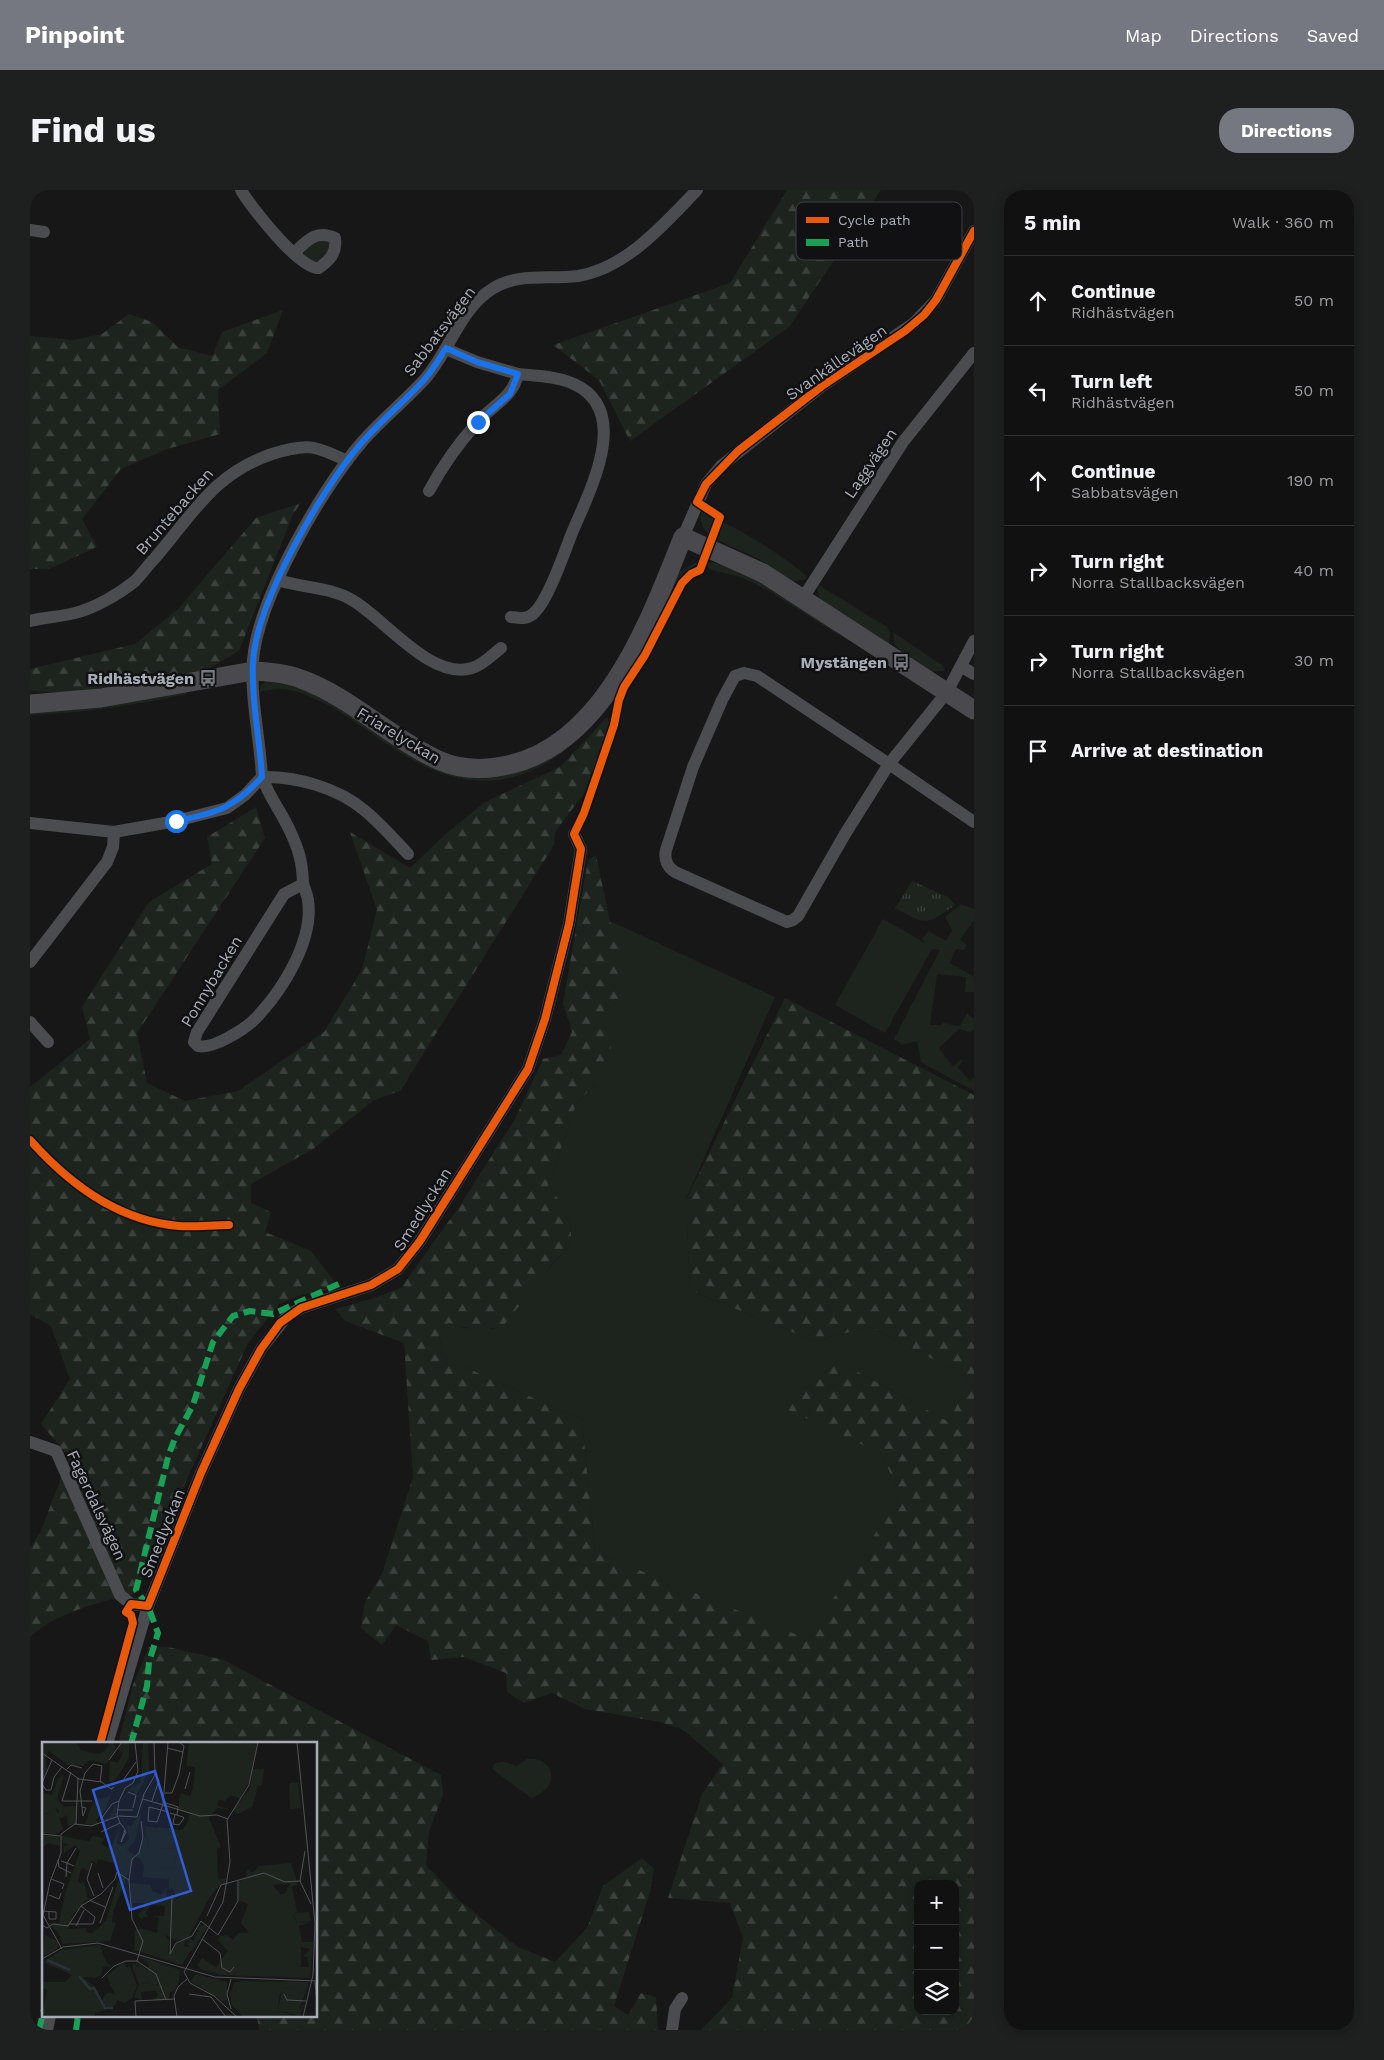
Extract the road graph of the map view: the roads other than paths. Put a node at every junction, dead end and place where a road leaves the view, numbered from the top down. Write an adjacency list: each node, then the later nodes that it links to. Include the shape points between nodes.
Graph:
1 (241, 190): 6 (street)
2 (698, 190): 9 (street, Sabbatsvägen, via 631,252 606,268 576,276 525,278 493,289 474,306)
3 (30, 230): 5 (street)
4 (974, 231): 7 (street, Svankällevägen)
5 (44, 232)
6 (294, 253)
7 (962, 253)
8 (958, 260): 14 (street, Svankällevägen, via 936,300 914,323 822,386 721,466 706,484)
9 (446, 348): 11 (street, via 477,362); 12 (street, Sabbatsvägen, via 426,378)
10 (974, 353): 16 (street, Laggvägen, via 903,442)
11 (518, 374): 13 (street, via 510,394 459,443); 17 (street, via 564,381 587,393 601,415 605,440 581,513 547,592 536,612 525,619)
12 (347, 461): 15 (street, Sabbatsvägen, via 297,542); 18 (street, Bruntebacken, via 322,450 296,446 242,466 211,490 134,580 103,601 76,613)
13 (430, 492)
14 (683, 537): 16 (street, via 763,573); 22 (street, Friarelyckan, via 647,625 618,675 573,731 550,748 522,762 478,769 446,763 324,689 300,678)
15 (278, 580): 20 (street, via 325,589 352,600 424,656 450,668 473,668); 22 (street, Sabbatsvägen, via 256,638)
16 (803, 598): 24 (street)
17 (511, 617)
18 (30, 620)
19 (974, 641): 21 (street)
20 (501, 648)
21 (962, 667): 23 (street); 24 (street)
22 (253, 671): 25 (street, Friarelyckan, via 101,698); 28 (street)
23 (974, 674)
24 (947, 692): 26 (street); 27 (street)
25 (30, 704)
26 (974, 710)
27 (889, 764): 27 (street, via 757,676 737,674 726,691 693,767 666,850 667,863 674,872 749,906 783,921 793,920); 29 (street)
28 (262, 777): 31 (street, via 227,808); 33 (street, via 280,776 339,795 364,809); 34 (street, Ponnybacken, via 269,796 290,829 303,864)
29 (974, 822)
30 (30, 823): 31 (street)
31 (114, 832): 35 (street, via 107,862)
32 (574, 834): 39 (street, Smedlyckan, via 581,849 569,924 543,1027 528,1069 420,1241 398,1269 371,1285 301,1308 287,1316 269,1338 239,1389 201,1473)
33 (408, 854)
34 (303, 884): 34 (street, Ponnybacken, via 308,901 307,927 289,974 273,1001 248,1025 213,1045 198,1046 194,1042 204,1020 284,894)
35 (30, 962)
36 (30, 1022): 37 (street)
37 (48, 1042)
38 (30, 1442): 39 (street, Fagerdalsvägen, via 56,1451 120,1595 131,1604)
39 (148, 1606): 40 (street, Smedlyckan)
40 (109, 1742)
41 (682, 1998): 42 (street, via 675,2009)
42 (672, 2030)

